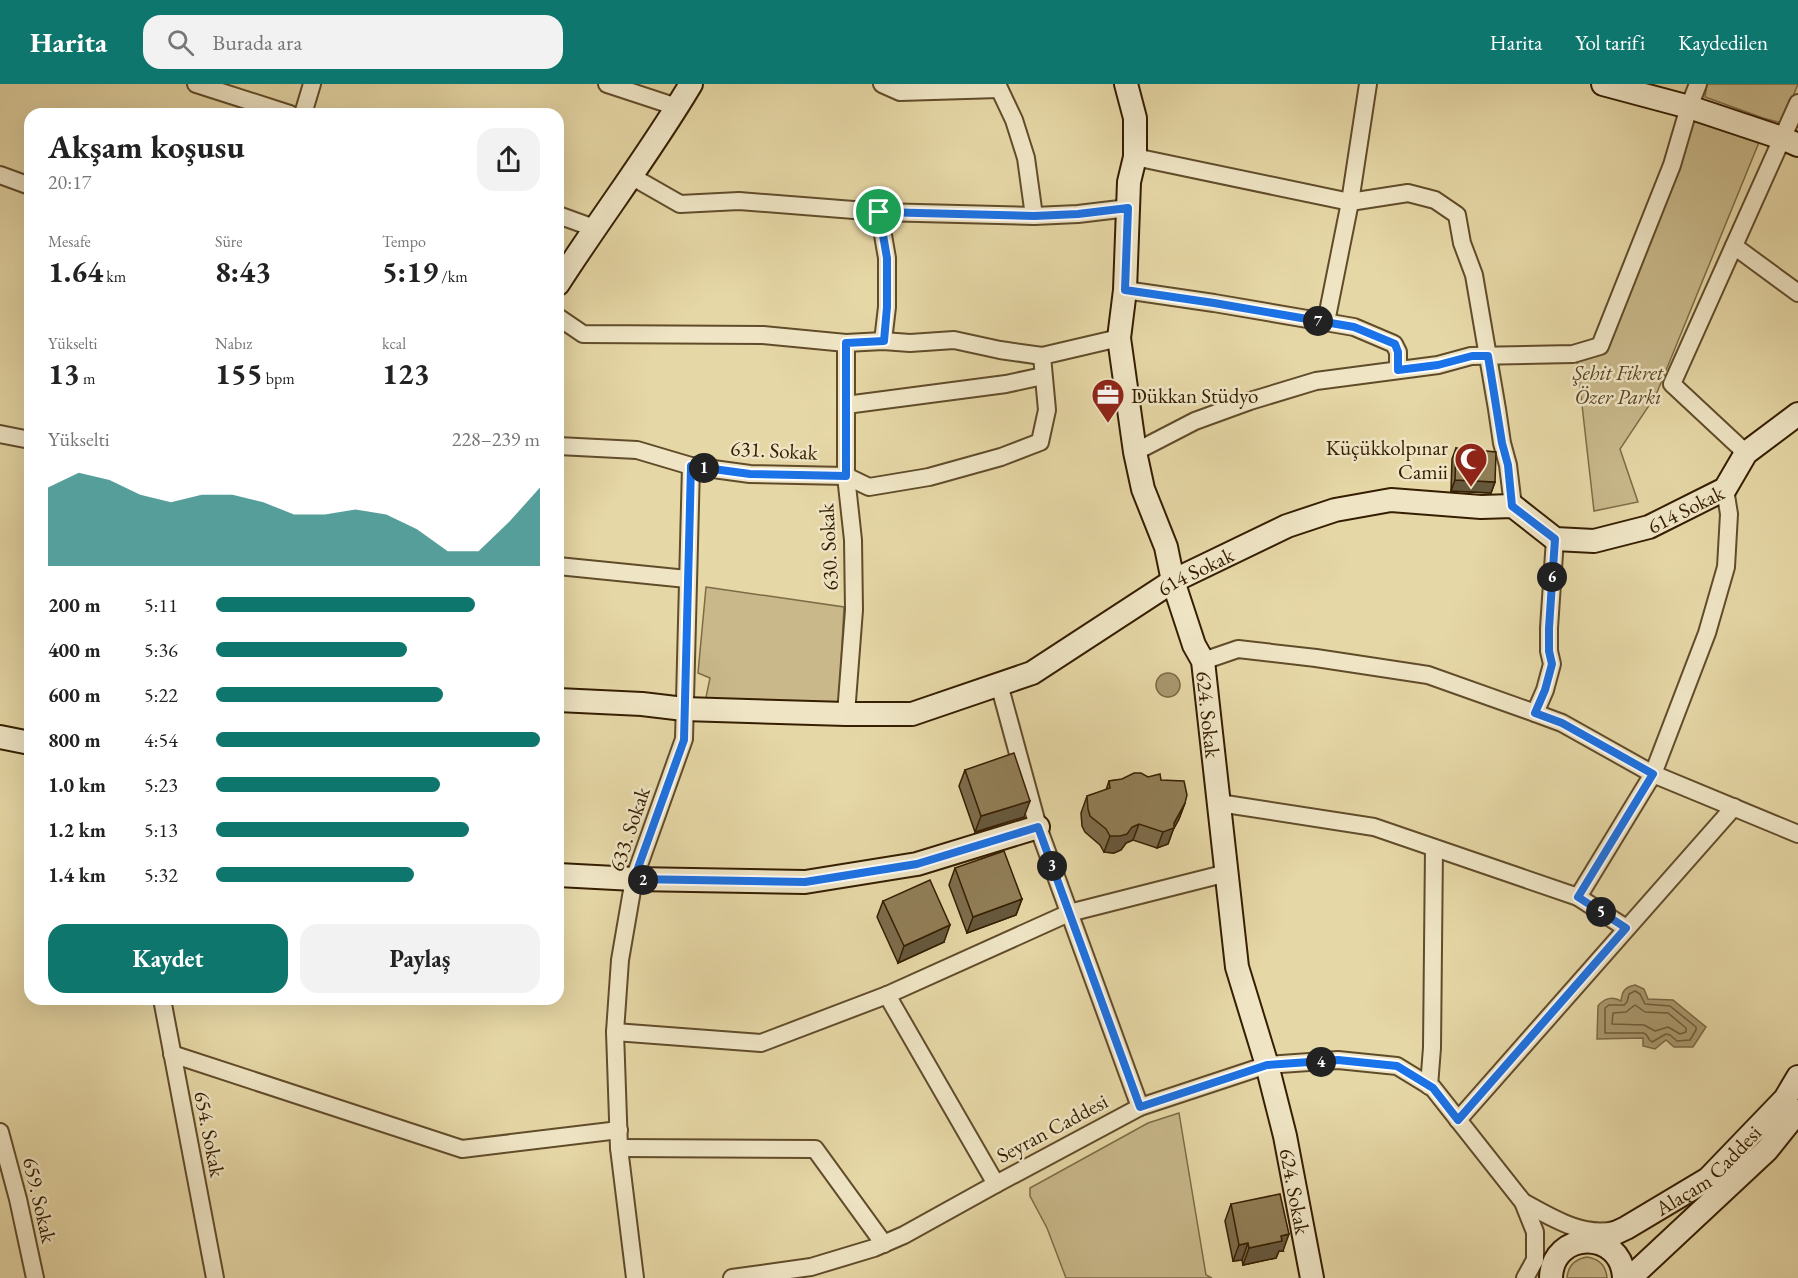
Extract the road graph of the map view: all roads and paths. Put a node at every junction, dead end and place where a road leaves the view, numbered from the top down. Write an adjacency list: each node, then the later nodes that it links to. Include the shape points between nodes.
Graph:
1 (196, 84): 14 (street)
2 (312, 84): 15 (street)
3 (607, 84): 12 (street)
4 (691, 84): 12 (street)
5 (882, 84): 10 (street, via 900,92)
6 (1126, 84): 17 (street, 624. Sokak, via 1135,118)
7 (1368, 84): 21 (street)
8 (1603, 84): 13 (street)
9 (1698, 84): 13 (street)
10 (998, 86): 25 (street, via 1026,158)
11 (1798, 103): 16 (street)
12 (677, 107): 19 (street)
13 (1689, 107): 16 (street); 37 (street, via 1672,165 1600,346 1573,354)
14 (271, 108)
15 (305, 108)
16 (1790, 142): 27 (street)
17 (1136, 157): 21 (street); 22 (street, 624. Sokak, via 1129,182)
18 (0, 175): 20 (street)
19 (631, 177): 23 (street, via 680,204 738,201); 26 (street)
20 (24, 184)
21 (1350, 202): 32 (street); 37 (street, via 1408,194 1435,200 1457,215 1474,275)
22 (1128, 208): 25 (street); 29 (street, 624. Sokak)
23 (879, 212): 25 (street); 34 (street, via 887,258)
24 (564, 216): 26 (street)
25 (1034, 216)
26 (594, 228): 28 (street)
27 (1734, 246): 30 (street); 46 (street, via 1672,384)
28 (564, 275)
29 (1125, 290): 32 (street); 33 (street, 624. Sokak)
30 (1798, 293)
31 (564, 321): 35 (street, via 583,334 763,335)
32 (1326, 322): 38 (street, via 1354,327 1395,344)
33 (1119, 338): 36 (street); 45 (street, 624. Sokak)
34 (884, 341): 35 (street); 36 (street, via 954,340)
35 (846, 343): 40 (street, 630. Sokak)
36 (1042, 356): 39 (street)
37 (1488, 356): 38 (street); 50 (street)
38 (1398, 370): 45 (street, via 1316,381 1250,400 1195,421)
39 (1043, 376): 40 (street); 48 (street, 631. Sokak, via 1047,410 1040,442 929,477 869,487)
40 (846, 405): 48 (street, 630. Sokak)
41 (1798, 414): 46 (street, 614 Sokak)
42 (0, 434): 43 (street)
43 (24, 439)
44 (564, 446): 47 (street, 631. Sokak, via 637,450)
45 (1135, 452): 54 (street, 624. Sokak)
46 (1746, 453): 49 (street, 614 Sokak)
47 (691, 466): 48 (street, 631. Sokak, via 750,474); 53 (street, 633. Sokak)
48 (846, 476): 60 (street, 630. Sokak, via 853,540 854,610)
49 (1725, 489): 51 (street, 614 Sokak, via 1649,527 1594,541); 63 (street, via 1729,514 1726,567 1707,633)
50 (1512, 506): 51 (street); 54 (street, 614 Sokak, via 1391,500 1335,510 1287,526)
51 (1555, 539): 59 (street, via 1549,628 1552,664)
52 (564, 567): 53 (street)
53 (687, 579): 58 (street, 633. Sokak)
54 (1173, 581): 55 (street, 624. Sokak); 56 (street, 614 Sokak, via 1032,673)
55 (1203, 661): 59 (street, via 1238,650 1428,675); 64 (street, 624. Sokak)
56 (999, 684): 60 (street, 614 Sokak, via 912,714); 66 (street)
57 (564, 700): 58 (street, 614 Sokak)
58 (684, 709): 60 (street, 614 Sokak); 71 (street, 633. Sokak, via 684,740)
59 (1535, 713): 63 (street, via 1562,723)
60 (846, 714)
61 (0, 737): 62 (street)
62 (24, 742)
63 (1653, 774): 65 (street); 72 (street)
64 (1218, 803): 68 (street, via 1374,827); 69 (street, 624. Sokak)
65 (1734, 807): 67 (street); 74 (street)
66 (1038, 827): 71 (street, via 917,864 805,882); 73 (street)
67 (1798, 834)
68 (1434, 848): 72 (street); 81 (street)
69 (1227, 873): 73 (street); 79 (street, 624. Sokak, via 1237,968)
70 (564, 875): 71 (street)
71 (634, 879): 77 (street, 633. Sokak, via 620,960)
72 (1578, 897): 74 (street)
73 (1070, 913): 75 (street); 82 (street)
74 (1626, 928): 83 (street)
75 (887, 995): 77 (street, via 761,1043); 88 (street)
76 (163, 1005): 78 (street, 654. Sokak)
77 (615, 1032): 85 (street, 633. Sokak)
78 (172, 1054): 85 (street, via 462,1149); 97 (street, 654. Sokak)
79 (1267, 1065): 81 (street, Seyran Caddesi, via 1338,1060 1397,1066); 82 (street, Seyran Caddesi); 100 (street, 624. Sokak)
80 (1798, 1077): 90 (street, Alaçam Caddesi, via 1785,1099 1708,1179)
81 (1429, 1086): 83 (street, Seyran Caddesi)
82 (1140, 1107): 88 (street, Seyran Caddesi)
83 (1458, 1120): 89 (street, Seyran Caddesi)
84 (1795, 1120): 94 (street, Alaçam Caddesi)
85 (619, 1130): 87 (street, 633. Sokak)
86 (0, 1132): 96 (street, 659. Sokak)
87 (619, 1148): 93 (street, via 815,1149); 98 (street, 633. Sokak)
88 (996, 1184): 93 (street, Seyran Caddesi)
89 (1523, 1202): 91 (street, Seyran Caddesi); 92 (street, Seyran Caddesi)
90 (1626, 1227): 92 (street, Alaçam Caddesi); 92 (street, Seyran Caddesi)
91 (1535, 1232): 95 (street, Seyran Caddesi); 101 (street, Seyran Caddesi, via 1535,1260)
92 (1580, 1236): 95 (street, Alaçam Caddesi, via 1559,1254); 103 (street, via 1612,1251 1622,1266)
93 (884, 1244): 99 (street, Seyran Caddesi, via 811,1267)
94 (1654, 1257): 104 (street, Alaçam Caddesi); 105 (street)
95 (1552, 1271): 102 (street, Alaçam Caddesi)
96 (35, 1278)
97 (215, 1278)
98 (635, 1278)
99 (732, 1278)
100 (1312, 1278)
101 (1525, 1278)
102 (1532, 1278)
103 (1624, 1278)
104 (1630, 1278)
105 (1641, 1278)

